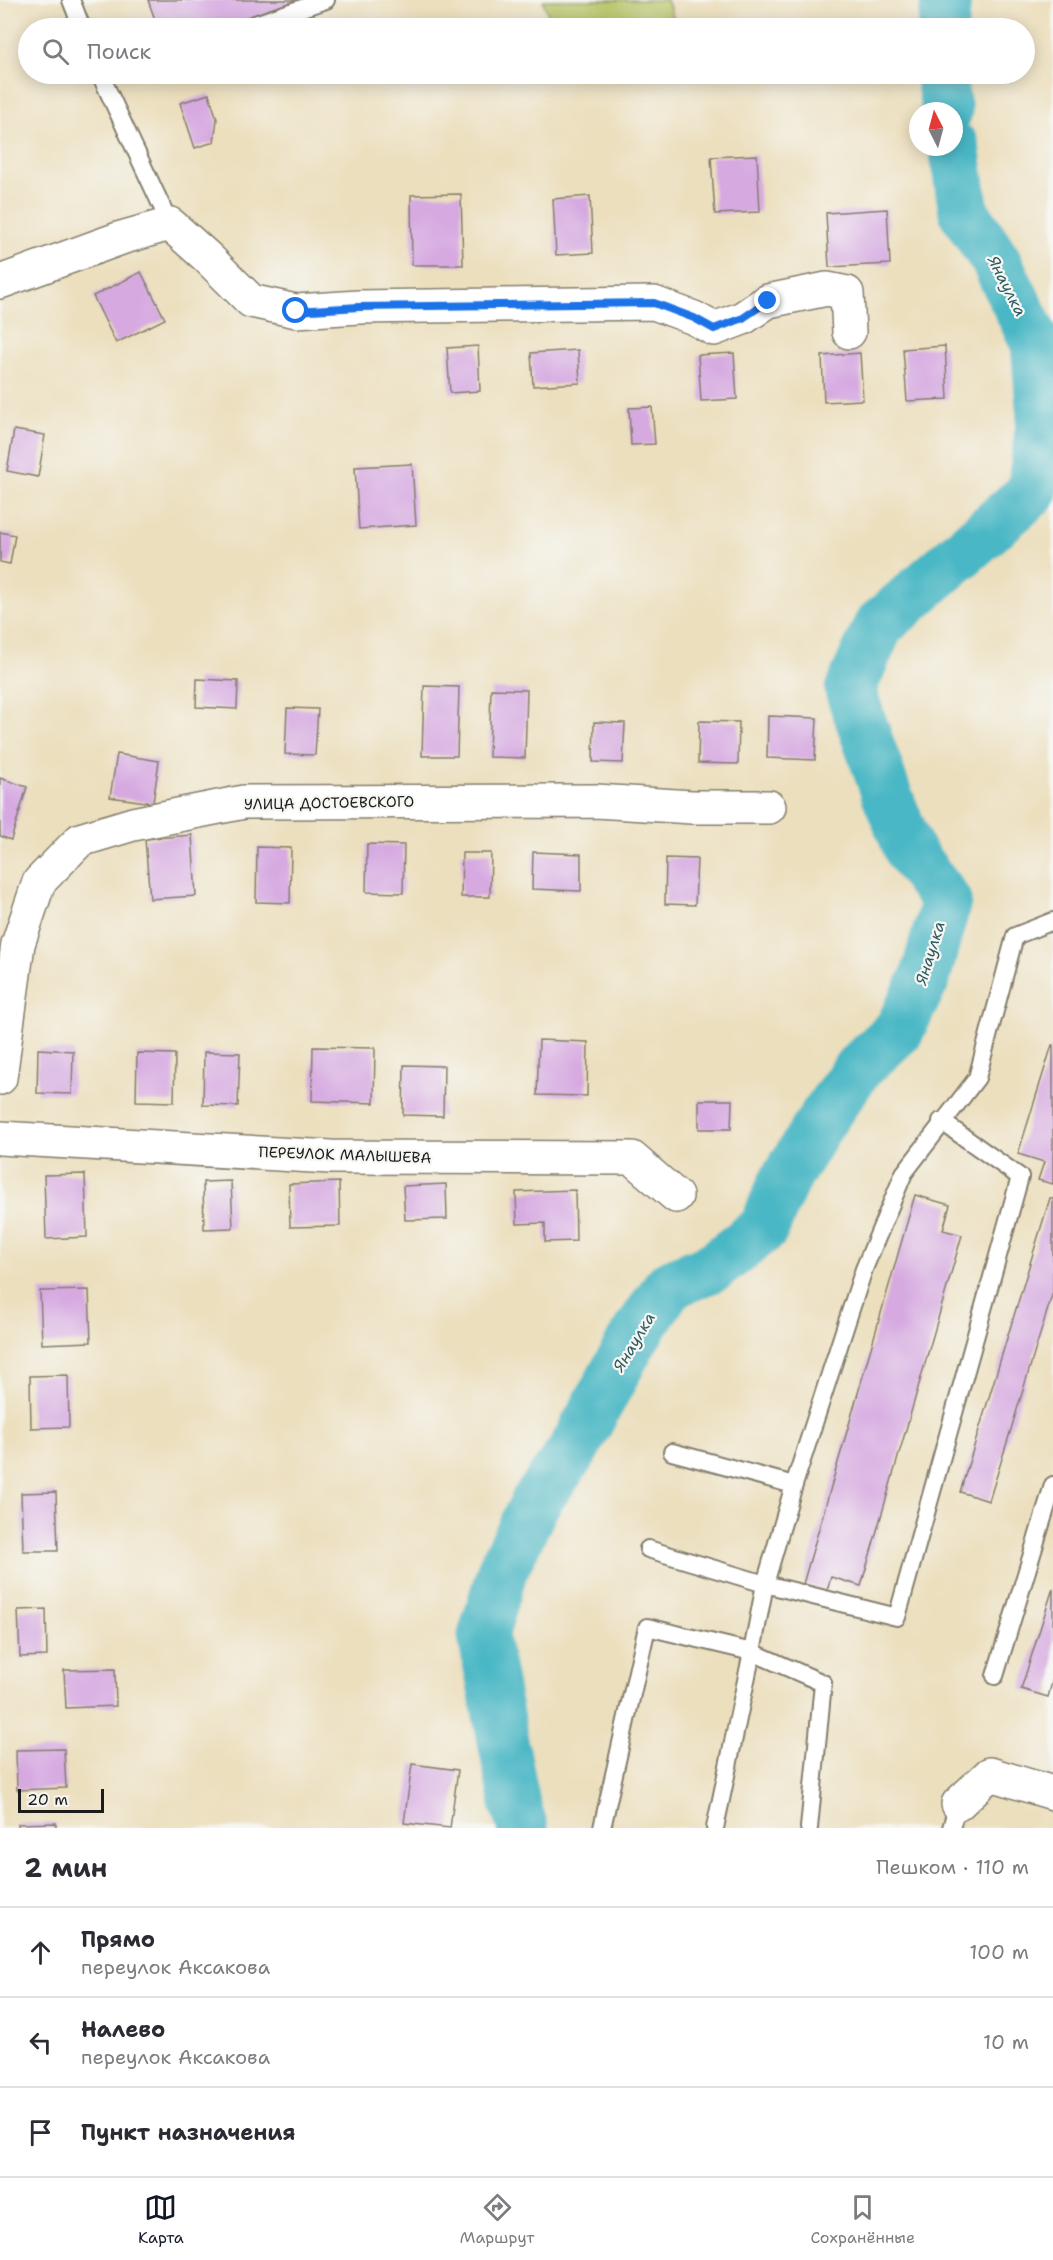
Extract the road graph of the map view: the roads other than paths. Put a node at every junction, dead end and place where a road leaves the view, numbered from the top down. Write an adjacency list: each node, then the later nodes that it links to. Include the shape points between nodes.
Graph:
1 (71, 0): 3 (lane)
2 (326, 0): 4 (lane)
3 (78, 18)
4 (273, 18)
5 (108, 84): 6 (lane)
6 (170, 224): 7 (street); 8 (street, via 250,301 296,311 654,303 714,329 743,318 768,301 827,289 847,293)
7 (0, 282)
8 (849, 332)
9 (769, 807): 11 (street, УЛИЦА ДОСТОЕВСКОГО, via 596,801 244,802 133,824 80,840 39,882 18,944)
10 (1053, 921): 12 (lane, via 1015,936 977,1078)
11 (0, 1077)
12 (941, 1121): 16 (lane, via 904,1173 864,1269); 19 (lane, via 1020,1177 897,1617)
13 (0, 1138): 14 (street, ПЕРЕУЛОК МАЛЫШЕВА, via 331,1156 632,1158)
14 (676, 1196)
15 (672, 1452): 16 (lane)
16 (794, 1485): 19 (lane)
17 (1053, 1485): 21 (lane)
18 (648, 1549): 19 (lane)
19 (765, 1584): 20 (lane)
20 (752, 1652): 24 (lane, via 647,1627); 25 (lane); 26 (lane, via 823,1683)
21 (995, 1676)
22 (1053, 1793): 23 (street, via 990,1774)
23 (955, 1816)
24 (602, 1828)
25 (715, 1828)
26 (809, 1828)

